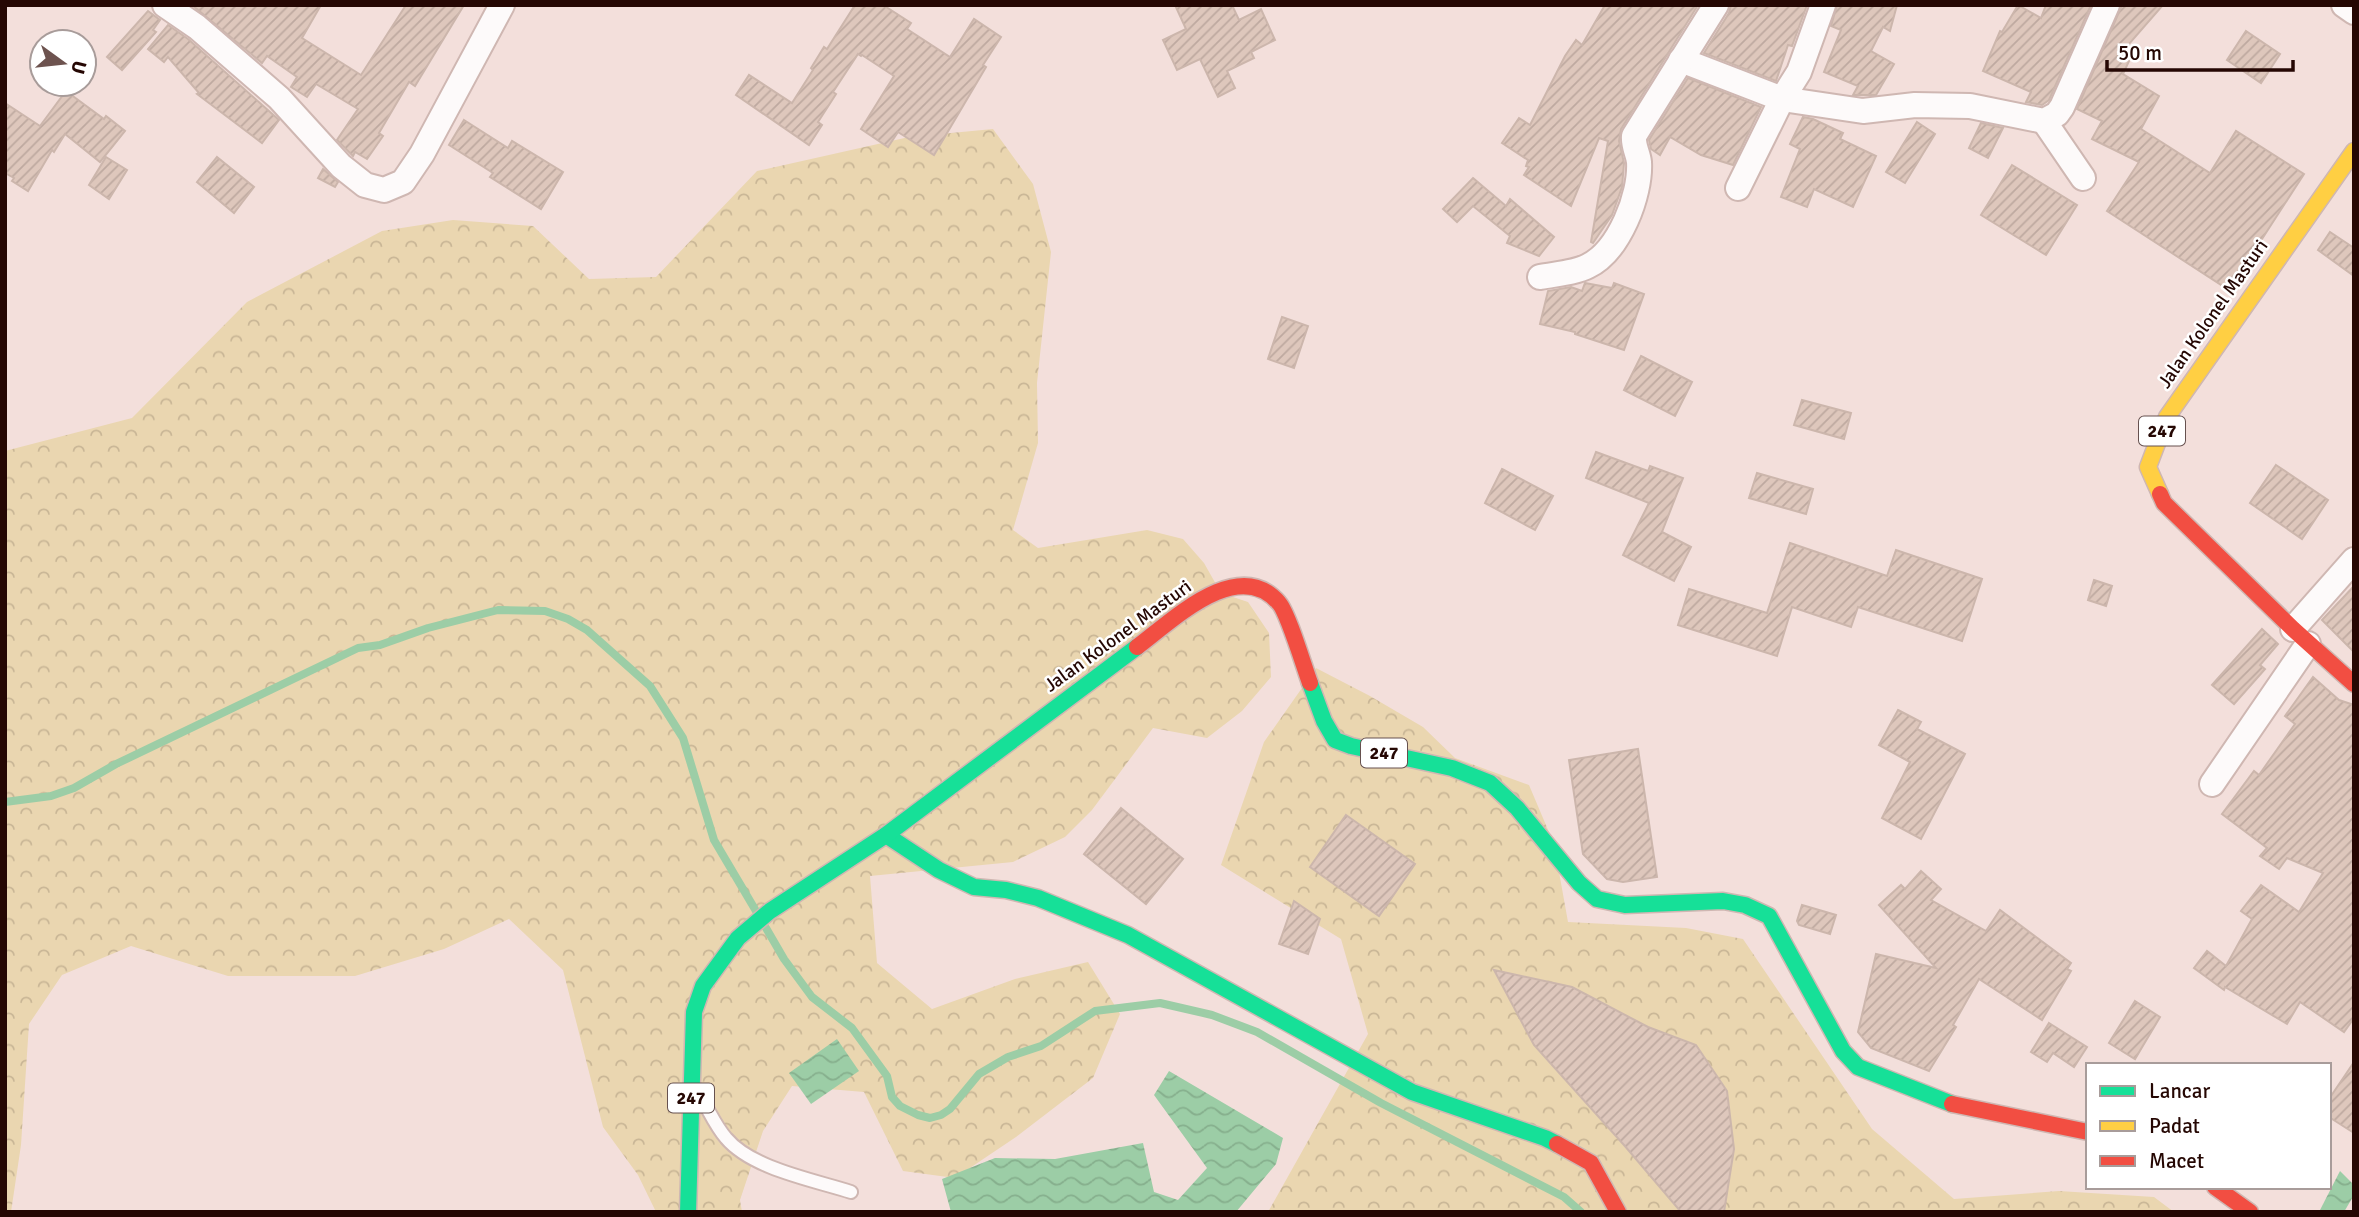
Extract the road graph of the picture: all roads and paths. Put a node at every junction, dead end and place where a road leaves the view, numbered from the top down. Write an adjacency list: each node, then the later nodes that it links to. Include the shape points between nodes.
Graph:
1 (165, 5): 2 (street, via 198,27 279,98 341,166 365,185 384,190 402,182 422,153)
2 (502, 5)
3 (1716, 5): 8 (street)
4 (1823, 5): 9 (street, via 1798,72)
5 (2107, 5): 10 (street, via 2062,107)
6 (2344, 5): 7 (street)
7 (2354, 12)
8 (1681, 60): 9 (street); 14 (street, via 1634,136 1638,182 1616,241 1588,266)
9 (1782, 99): 10 (street, via 1863,111 1914,105 1970,106); 13 (street)
10 (2044, 121): 12 (street)
11 (2354, 150): 16 (main road, Jalan Kolonel Masturi / 247, via 2167,417 2148,467 2164,503)
12 (2083, 178)
13 (1738, 188)
14 (1540, 277)
15 (2354, 560): 16 (street)
16 (2300, 636): 17 (main road, Jalan Kolonel Masturi / 247); 18 (street)
17 (2354, 684)
18 (2212, 784)
19 (886, 835): 20 (main road, Jalan Kolonel Masturi / 247, via 770,911 738,938 703,986 694,1012); 21 (main road, Jalan Kolonel Masturi / 247, via 1201,598 1232,586 1257,586 1280,604 1335,740 1452,768 1490,783 1597,900 1626,905 1723,901 1769,916 1843,1051 1858,1067 1950,1104); 25 (main road, via 978,889 1006,889 1128,935 1412,1092 1545,1138 1591,1163)
20 (692, 1082): 23 (lane, via 726,1138 743,1153); 24 (main road, Jalan Kolonel Masturi / 247)
21 (2086, 1132)
22 (2219, 1189): 26 (main road)
23 (851, 1192)
24 (688, 1212)
25 (1618, 1212)
26 (2250, 1212)

